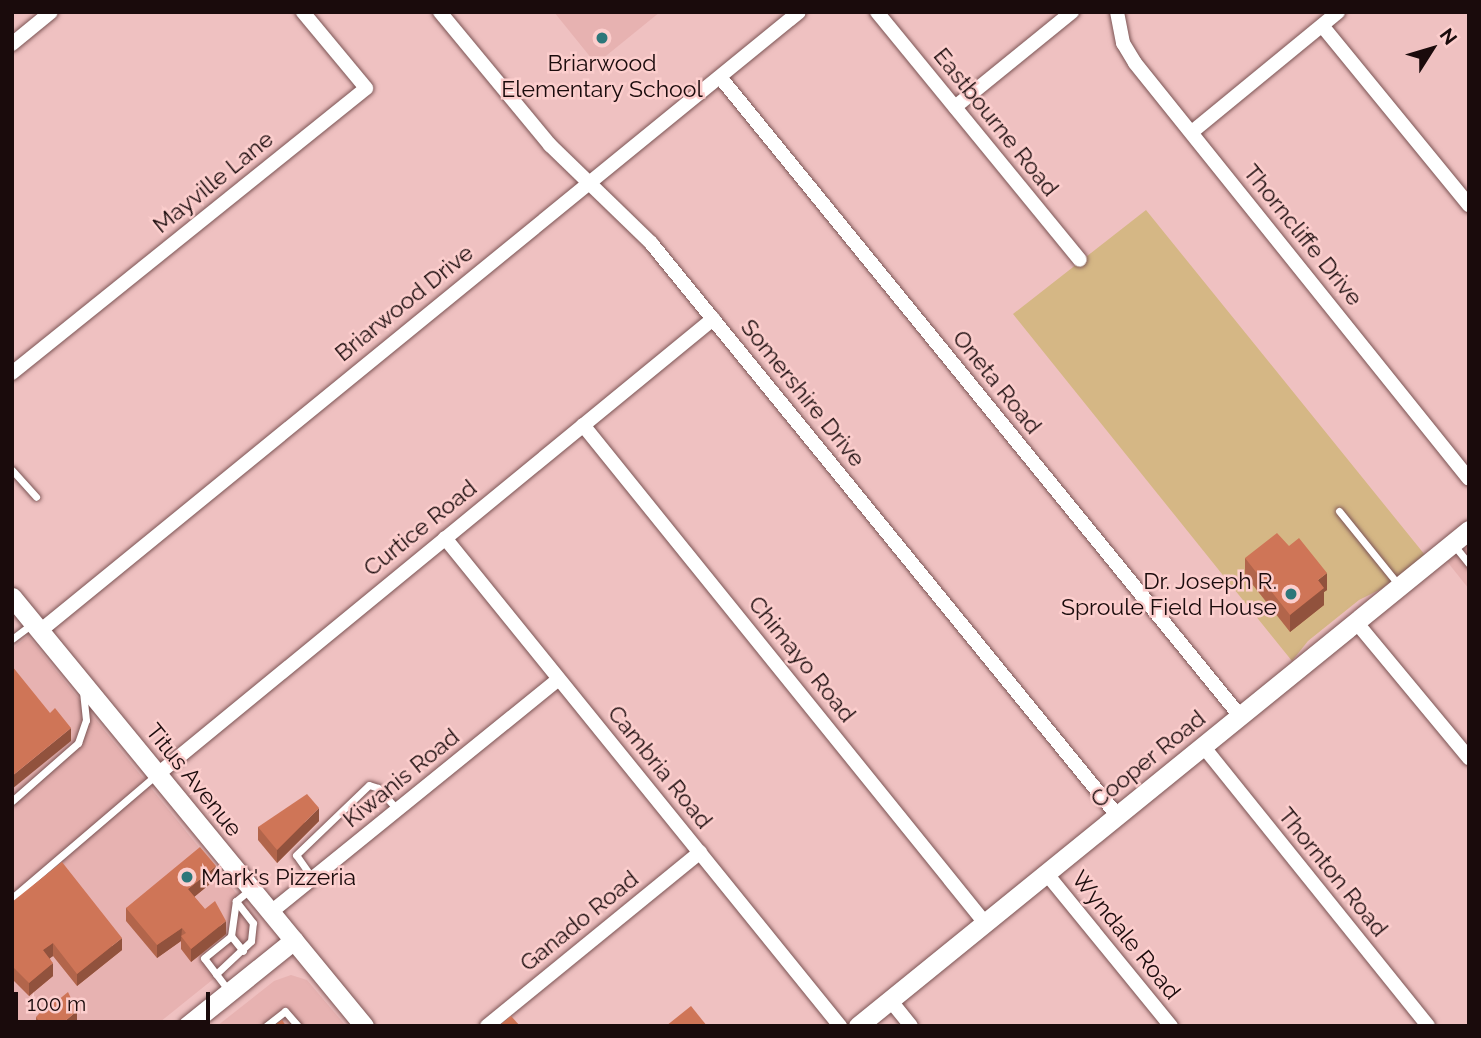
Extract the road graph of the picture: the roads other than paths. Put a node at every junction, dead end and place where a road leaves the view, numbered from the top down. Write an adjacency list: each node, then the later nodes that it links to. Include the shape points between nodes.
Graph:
1 (51, 12): 10 (street)
2 (303, 12): 18 (street, Mayville Lane, via 366,88)
3 (440, 12): 14 (street, Somershire Drive, via 550,145)
4 (877, 12): 12 (street, Eastbourne Road)
5 (1072, 12): 12 (street)
6 (1117, 12): 13 (street, Thorncliffe Drive, via 1123,43 1135,63)
7 (1338, 12): 9 (street)
8 (793, 14): 11 (street, Briarwood Drive)
9 (1324, 28): 13 (street); 15 (street)
10 (12, 44)
11 (720, 77): 14 (street, Briarwood Drive); 35 (street, Oneta Road)
12 (955, 107): 16 (street, Eastbourne Road)
13 (1192, 132): 21 (street, Thorncliffe Drive)
14 (590, 181): 17 (street, Somershire Drive, via 651,243); 31 (street, Briarwood Drive)
15 (1469, 205)
16 (1080, 260)
17 (713, 319): 19 (street, Curtice Road); 41 (street, Somershire Drive)
18 (12, 373)
19 (583, 425): 25 (street, Curtice Road); 49 (street, Chimayo Road)
20 (12, 470): 22 (lane)
21 (1469, 479)
22 (36, 497)
23 (1339, 512): 28 (lane)
24 (1469, 530): 26 (street, Cooper Road)
25 (445, 538): 33 (street, Cambria Road); 38 (street, Curtice Road)
26 (1452, 543): 27 (lane); 28 (street, Cooper Road)
27 (1469, 564)
28 (1400, 586): 30 (street, Cooper Road)
29 (13, 599): 31 (street, Titus Avenue)
30 (1356, 622): 35 (street, Cooper Road); 37 (street)
31 (37, 627): 32 (lane); 34 (street, Titus Avenue)
32 (12, 639)
33 (559, 679): 40 (street, Kiwanis Road); 42 (street, Cambria Road)
34 (80, 680): 38 (street, Titus Avenue); 39 (lane, via 86,720 71,752)
35 (1240, 716): 36 (street, Cooper Road)
36 (1203, 746): 41 (street, Cooper Road); 65 (street, Thornton Road)
37 (1469, 758)
38 (158, 774): 45 (street, Titus Avenue); 46 (lane)
39 (12, 801)
40 (398, 810): 44 (street, Kiwanis Road); 44 (lane, via 378,788 369,785 296,855)
41 (1117, 816): 43 (street, Cooper Road)
42 (700, 852): 60 (street, Ganado Road); 61 (street, Cambria Road)
43 (1046, 873): 49 (street, Cooper Road); 64 (street, Wyndale Road)
44 (313, 878): 48 (street, Kiwanis Road)
45 (252, 889): 47 (lane); 48 (street, Titus Avenue)
46 (12, 898)
47 (236, 901): 50 (lane); 52 (lane, via 253,923 251,941)
48 (271, 912): 51 (street, Titus Avenue)
49 (985, 923): 55 (street, Cooper Road)
50 (232, 936): 52 (lane); 53 (lane, via 204,958)
51 (294, 940): 54 (street); 56 (street, Titus Avenue)
52 (243, 951): 53 (lane)
53 (216, 974): 54 (lane)
54 (230, 991): 57 (street)
55 (890, 1000): 62 (street, Cooper Road); 63 (street)
56 (359, 1024)
57 (189, 1025)
58 (266, 1026): 59 (lane, via 285,1011)
59 (298, 1026)
60 (487, 1026)
61 (840, 1026)
62 (858, 1026)
63 (911, 1026)
64 (1171, 1026)
65 (1429, 1026)

